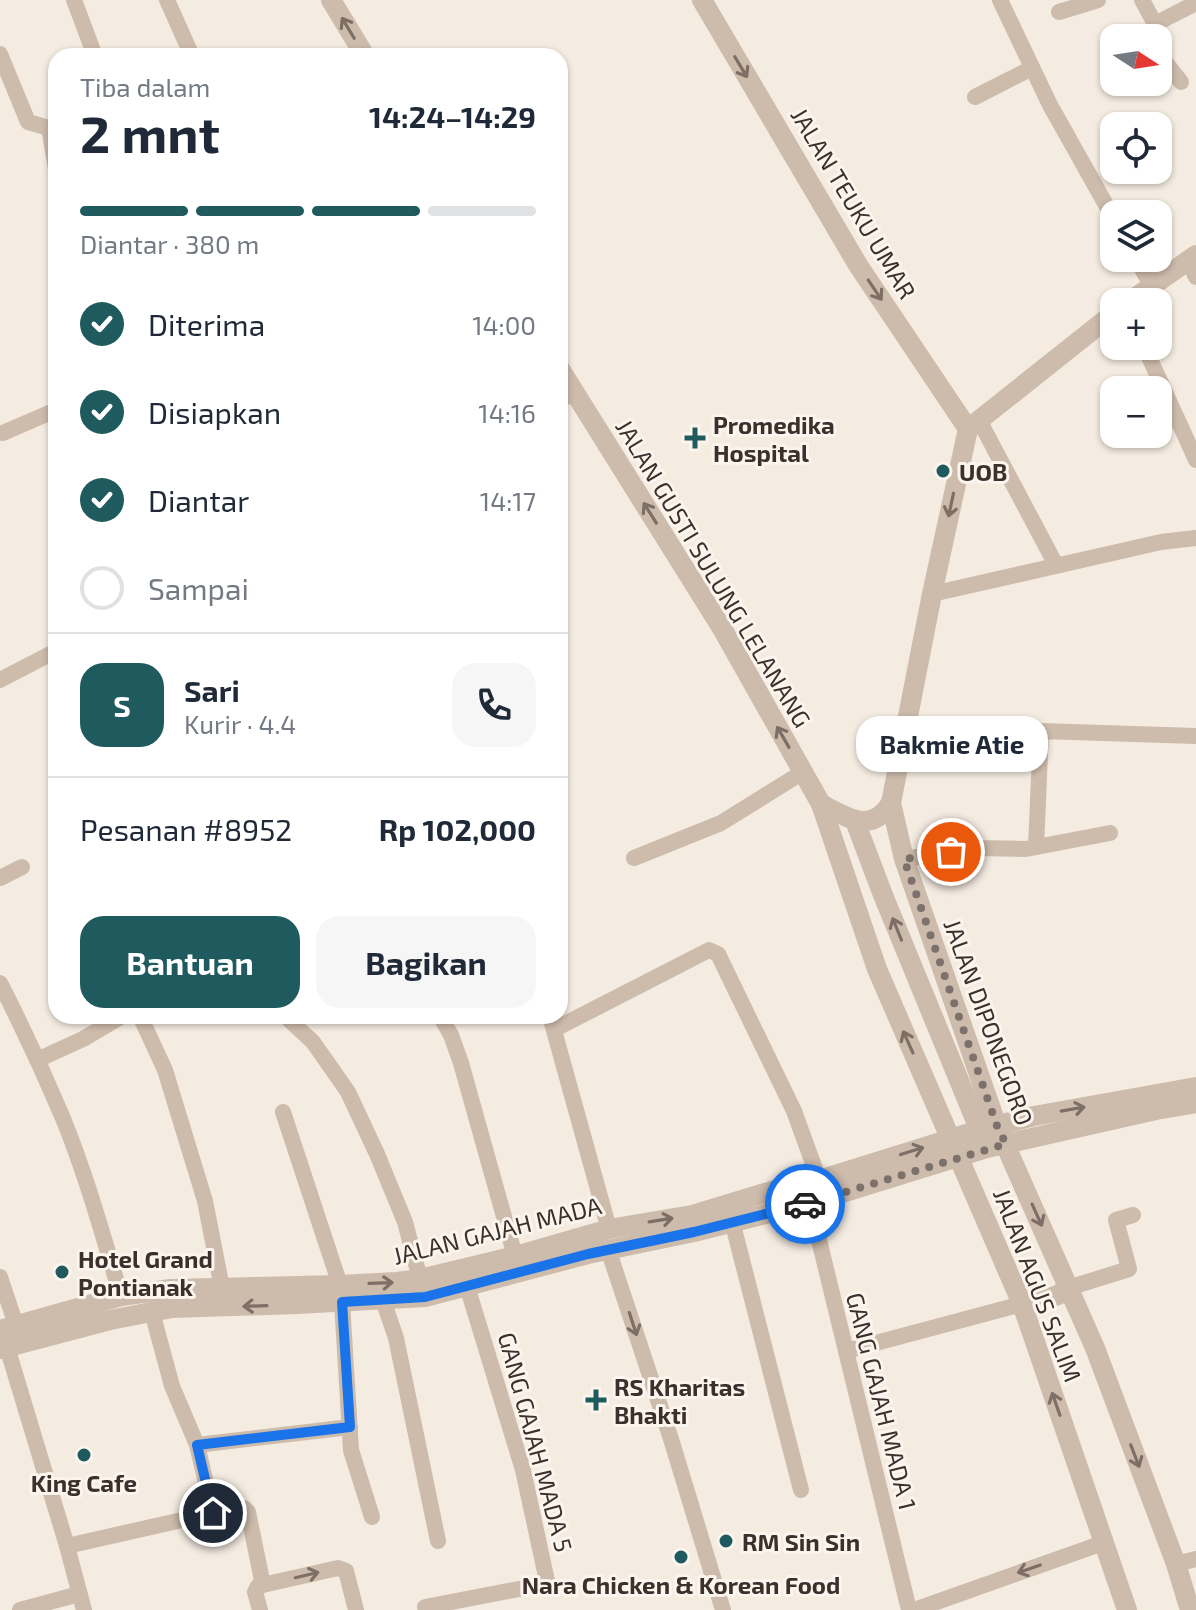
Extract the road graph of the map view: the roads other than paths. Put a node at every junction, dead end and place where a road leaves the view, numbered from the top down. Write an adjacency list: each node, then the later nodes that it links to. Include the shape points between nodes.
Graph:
1 (74, 0): 12 (street)
2 (167, 0): 13 (street)
3 (331, 0): 14 (street, one-way to 3)
4 (702, 0): 29 (street, JALAN TEUKU UMAR, one-way to 29, via 858,265)
5 (1000, 0): 16 (street)
6 (1098, 0): 9 (street)
7 (1142, 0): 10 (street)
8 (1196, 3): 11 (street)
9 (1059, 12)
10 (1151, 24)
11 (1158, 24)
12 (92, 48)
13 (188, 48)
14 (360, 48)
15 (0, 54): 20 (street, via 28,122)
16 (1032, 68): 19 (street); 21 (street)
17 (1172, 71): 18 (street)
18 (1181, 82)
19 (975, 97)
20 (48, 128)
21 (1103, 200)
22 (1193, 264): 24 (street)
23 (1144, 272): 24 (street)
24 (1152, 287)
25 (1100, 324): 29 (street)
26 (1150, 360): 31 (street)
27 (568, 396): 38 (street, JALAN GUSTI SULUNG LELANANG, one-way to 27, via 723,630 603,439)
28 (48, 413): 30 (street)
29 (973, 425): 33 (street); 34 (street, JALAN DIPONEGORO, one-way to 34)
30 (3, 433)
31 (1196, 460)
32 (1196, 538): 33 (street)
33 (1056, 565): 34 (street)
34 (932, 594): 39 (street, JALAN DIPONEGORO)
35 (48, 655): 36 (street)
36 (0, 680)
37 (1196, 736): 43 (street, via 1041,731)
38 (803, 772): 40 (street, JALAN GUSTI SULUNG LELANANG); 44 (street, via 721,823)
39 (891, 803): 41 (street, via 876,818); 45 (street, JALAN DIPONEGORO)
40 (821, 804): 41 (street); 60 (street, JALAN AGUS SALIM, one-way to 40, via 877,969)
41 (855, 821): 59 (street, one-way to 41)
42 (1110, 833): 43 (street)
43 (1036, 847): 45 (street, via 977,848)
44 (634, 858)
45 (904, 859): 59 (street, JALAN DIPONEGORO)
46 (22, 867): 47 (street)
47 (0, 878)
48 (0, 983): 55 (street)
49 (568, 1015): 61 (street, via 714,951 794,1111)
50 (108, 1024): 55 (street)
51 (144, 1024): 71 (street, via 165,1070 205,1201)
52 (294, 1024): 69 (street, via 348,1092 405,1222)
53 (445, 1024): 67 (street, via 461,1063)
54 (553, 1024): 66 (street)
55 (37, 1060): 75 (street, via 81,1168)
56 (1196, 1087): 59 (street, one-way to 56, via 1034,1116)
57 (1196, 1103): 59 (street)
58 (283, 1112): 73 (street)
59 (992, 1137): 60 (street); 72 (street, JALAN DIPONEGORO, one-way to 72)
60 (955, 1148): 61 (street, JALAN GAJAH MADA, one-way to 60); 62 (street, JALAN GAJAH MADA); 77 (street, JALAN AGUS SALIM)
61 (819, 1180): 65 (street, JALAN GAJAH MADA, via 775,1190)
62 (810, 1203): 64 (street, JALAN GAJAH MADA); 81 (street, GANG GAJAH MADA 1)
63 (1133, 1215): 72 (street, via 1116,1220 1129,1269)
64 (732, 1221): 65 (street, JALAN GAJAH MADA); 84 (street)
65 (693, 1224): 66 (street, JALAN GAJAH MADA)
66 (609, 1239): 67 (street, JALAN GAJAH MADA); 70 (street, JALAN GAJAH MADA); 99 (street, one-way to 99)
67 (515, 1256): 69 (street, JALAN GAJAH MADA)
68 (0, 1277): 80 (street)
69 (420, 1279): 73 (street, JALAN GAJAH MADA, one-way to 69)
70 (467, 1286): 76 (street, JALAN GAJAH MADA); 93 (street, GANG GAJAH MADA 5, via 523,1470 548,1577 545,1584)
71 (222, 1288): 74 (street, JALAN GAJAH MADA); 75 (street, JALAN GAJAH MADA)
72 (1063, 1292): 77 (street); 90 (street, JALAN DIPONEGORO, one-way to 90, via 1095,1348)
73 (341, 1294): 74 (street, JALAN GAJAH MADA); 76 (street, JALAN GAJAH MADA); 82 (street)
74 (296, 1295): 78 (street, JALAN GAJAH MADA, one-way to 78)
75 (121, 1296): 79 (street, JALAN GAJAH MADA)
76 (383, 1300): 87 (street, via 396,1338)
77 (1024, 1304): 81 (street); 88 (street, JALAN AGUS SALIM, one-way to 77)
78 (152, 1312): 79 (street, JALAN GAJAH MADA); 83 (street, via 172,1386)
79 (86, 1316): 80 (street, JALAN GAJAH MADA)
80 (6, 1338): 89 (street)
81 (846, 1351): 95 (street, GANG GAJAH MADA 1)
82 (350, 1427): 83 (street); 86 (street, via 351,1450)
83 (197, 1445): 85 (street)
84 (801, 1490)
85 (213, 1513): 89 (street); 91 (street, via 244,1508 248,1512)
86 (372, 1517)
87 (438, 1541)
88 (1103, 1543): 95 (street, one-way to 95); 100 (street, JALAN AGUS SALIM)
89 (67, 1546): 92 (street)
90 (1186, 1562): 101 (street, JALAN DIPONEGORO)
91 (260, 1585): 97 (street, via 255,1592); 98 (street, one-way to 98, via 343,1568)
92 (82, 1602): 96 (street)
93 (481, 1603): 94 (street, GANG GAJAH MADA 5)
94 (425, 1607)
95 (916, 1609)
96 (20, 1610)
97 (260, 1610)
98 (356, 1610)
99 (723, 1610)
100 (1127, 1610)
101 (1190, 1610)

